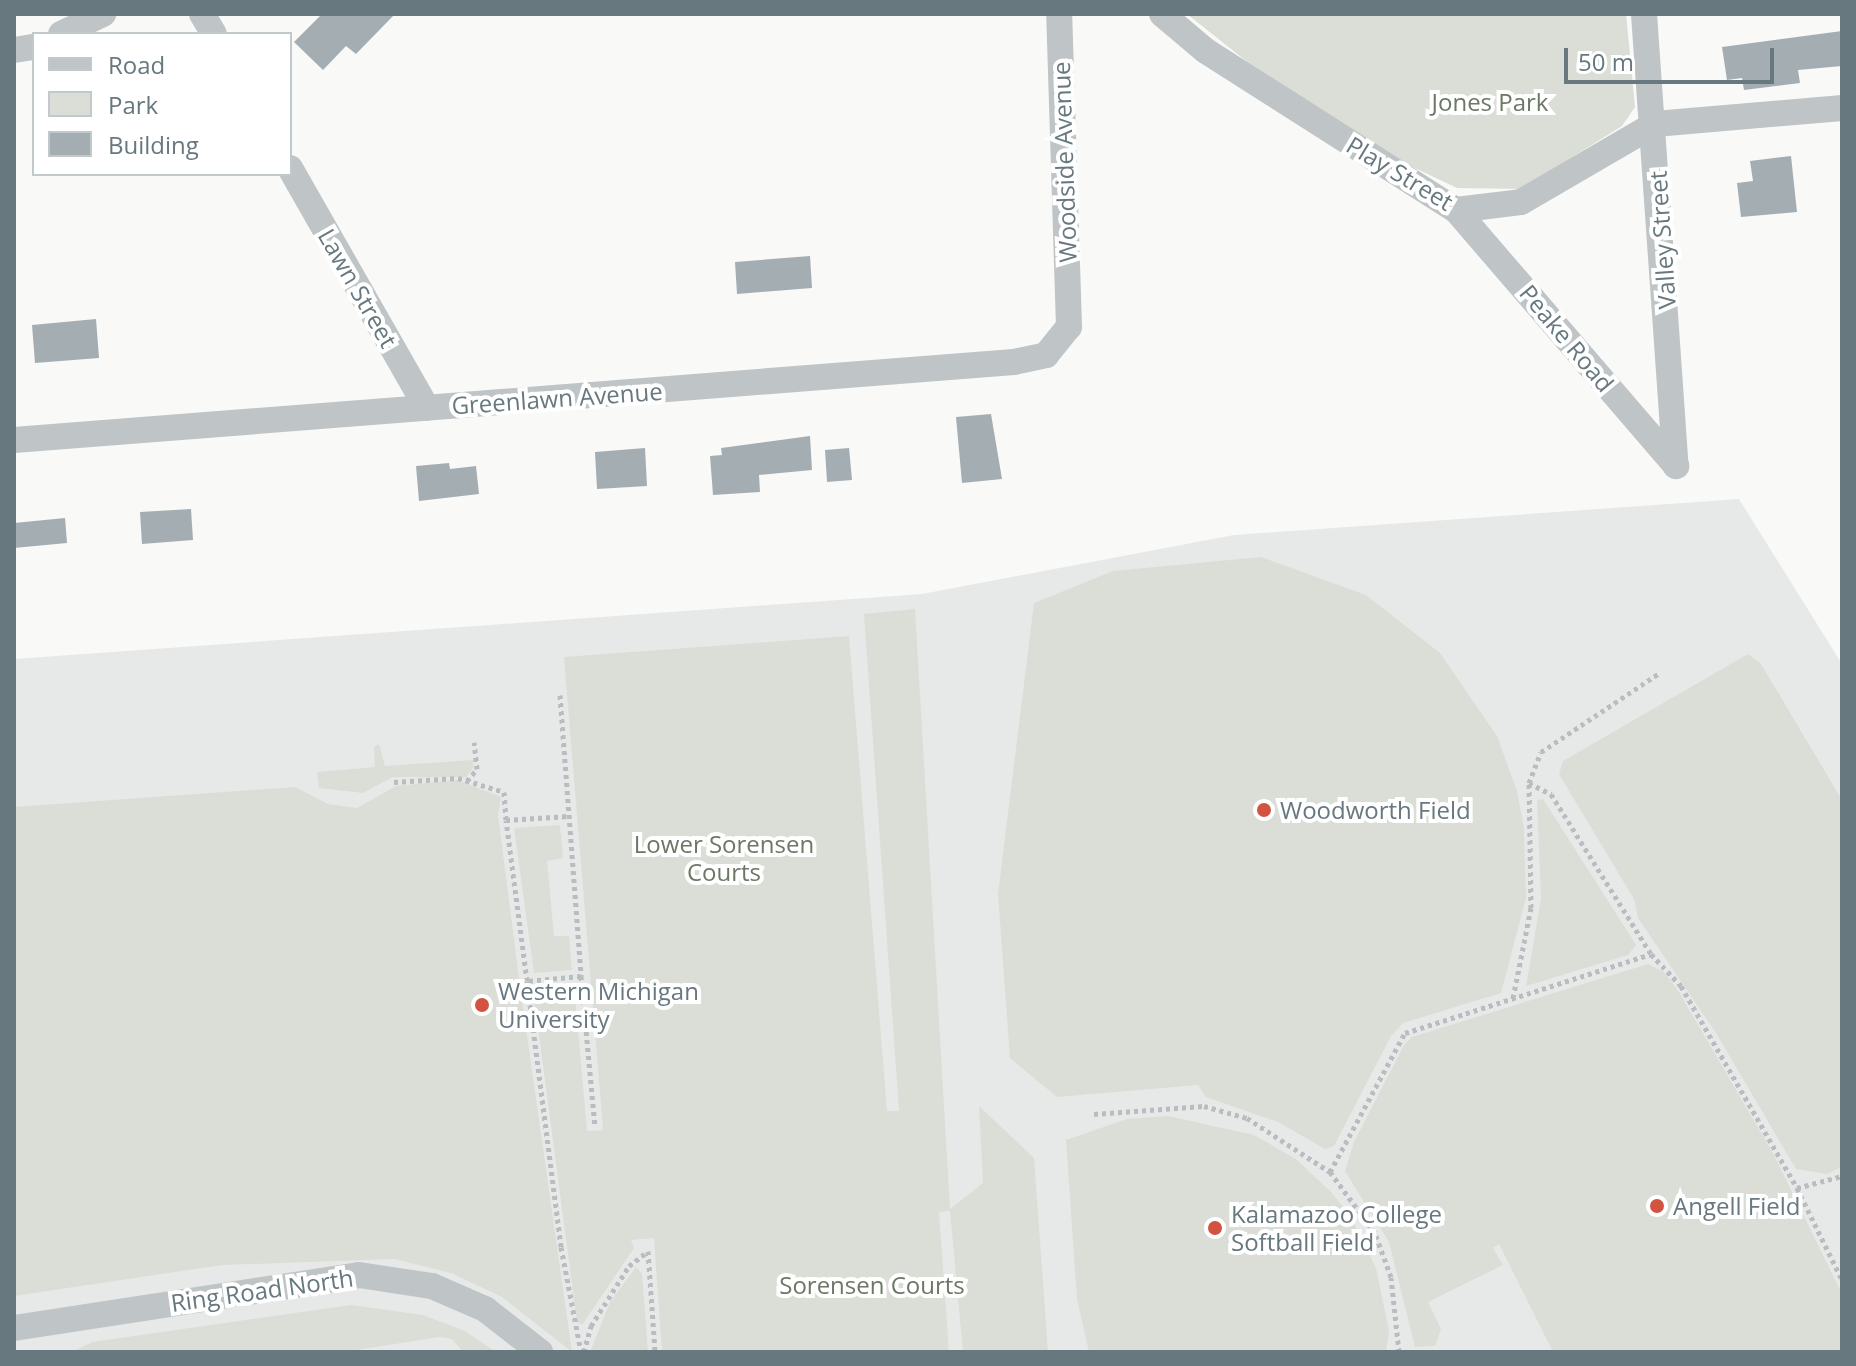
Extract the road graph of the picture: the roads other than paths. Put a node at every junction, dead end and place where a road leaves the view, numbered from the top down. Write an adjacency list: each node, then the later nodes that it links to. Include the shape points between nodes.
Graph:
1 (103, 14): 6 (street)
2 (202, 14): 7 (street)
3 (1059, 14): 12 (street, Woodside Avenue)
4 (1162, 14): 11 (street, Play Street, via 1206,51)
5 (1644, 14): 9 (street, Valley Street)
6 (65, 32)
7 (213, 32)
8 (1842, 108): 9 (street)
9 (1655, 124): 11 (street, Play Street, via 1521,202); 15 (street, Valley Street)
10 (292, 172): 13 (street, Lawn Street)
11 (1456, 210): 15 (street, Peake Road)
12 (1069, 310): 13 (street, Greenlawn Avenue, via 1069,327 1061,342 1046,355 1014,362)
13 (427, 408): 14 (street, Greenlawn Avenue)
14 (14, 440)
15 (1676, 466)
16 (14, 1328): 17 (street, Ring Road North, via 359,1275 432,1286 485,1309)
17 (540, 1352)

